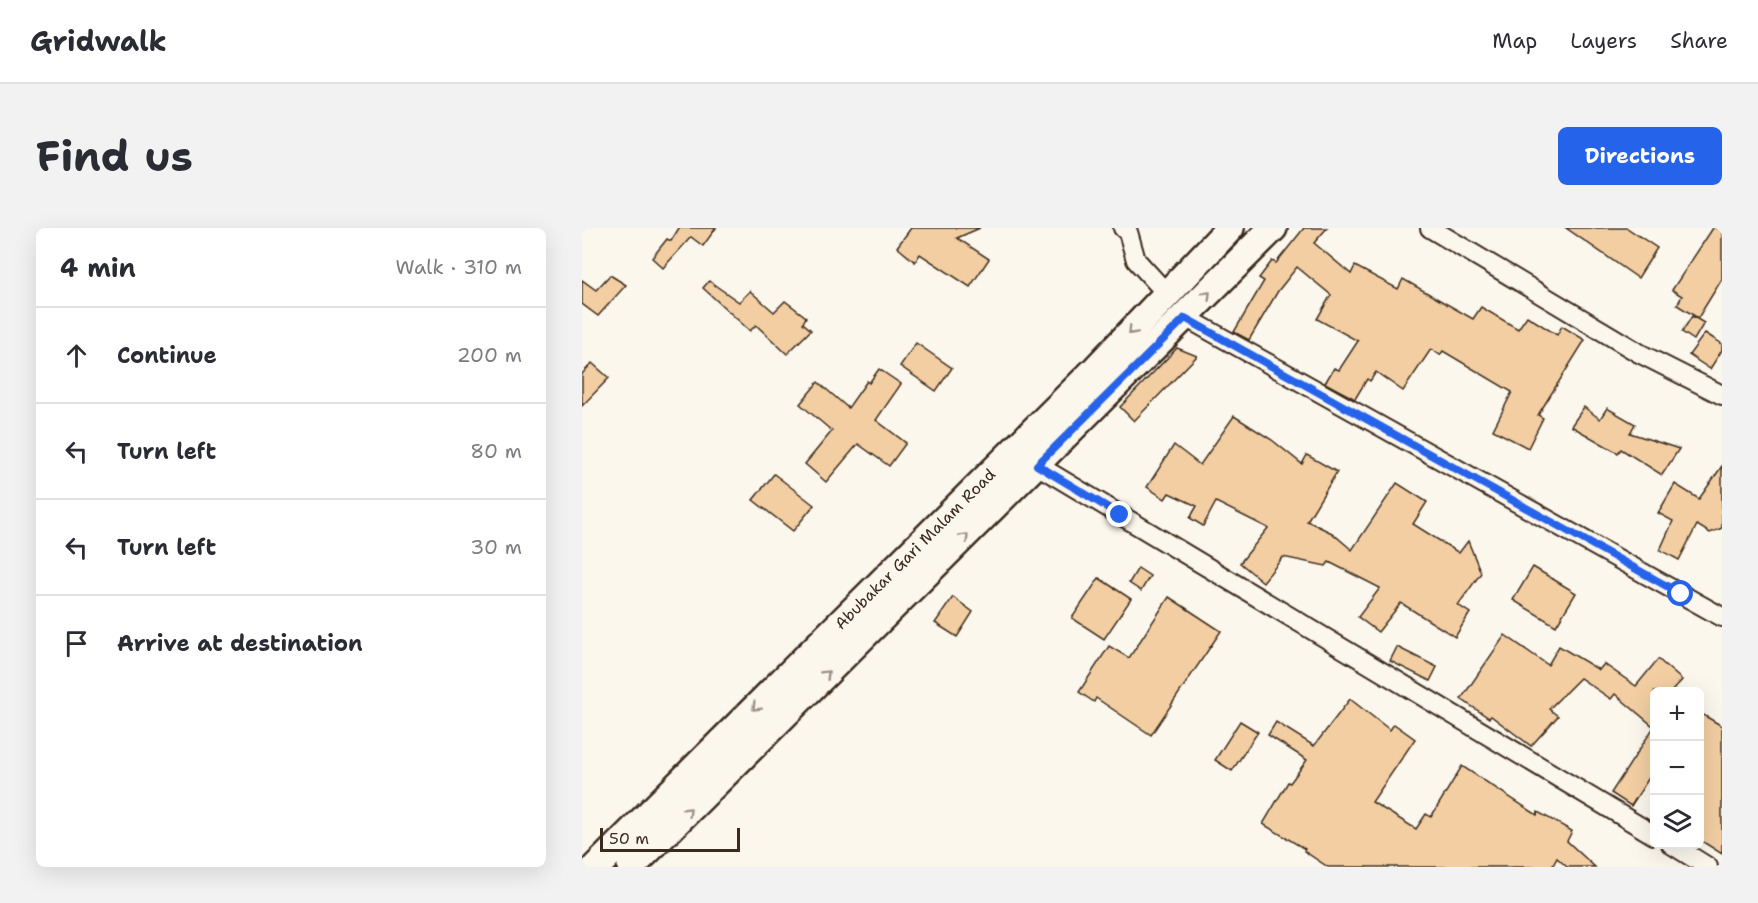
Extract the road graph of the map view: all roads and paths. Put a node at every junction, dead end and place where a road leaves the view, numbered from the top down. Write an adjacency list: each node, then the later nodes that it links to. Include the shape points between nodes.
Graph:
1 (1123, 228): 5 (street, via 1128,232 1136,260)
2 (1230, 228): 5 (street, Abubakar Gari Malam Road)
3 (1273, 228): 6 (street, one-way to 3)
4 (1430, 228): 7 (street, via 1639,353)
5 (1167, 294): 12 (street, Abubakar Gari Malam Road, one-way to 12)
6 (1185, 318): 8 (street); 9 (street)
7 (1722, 394)
8 (1037, 465): 10 (street); 13 (street, one-way to 8)
9 (1722, 617)
10 (1650, 833)
11 (1679, 849): 14 (street)
12 (596, 867)
13 (631, 867)
14 (1708, 867)

